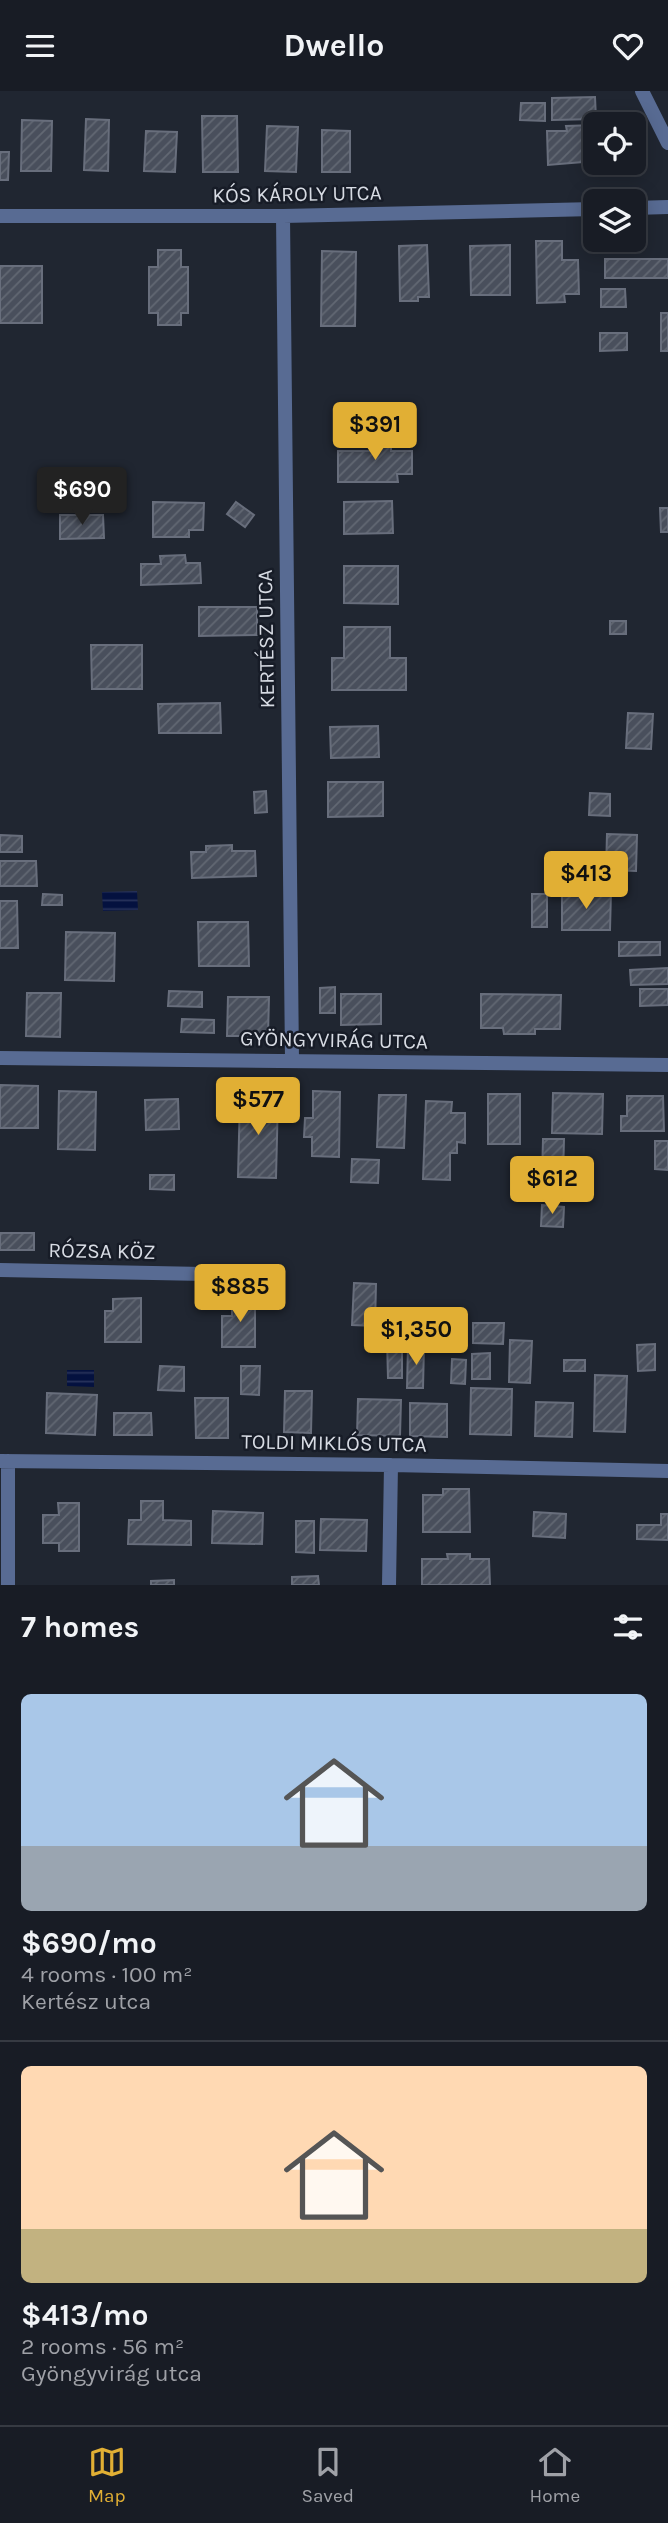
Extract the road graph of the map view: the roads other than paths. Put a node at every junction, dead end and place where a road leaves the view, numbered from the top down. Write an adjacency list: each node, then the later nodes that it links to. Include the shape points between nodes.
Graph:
1 (642, 91): 2 (street)
2 (668, 143)
3 (668, 207): 4 (street)
4 (646, 208)
5 (583, 209): 7 (street, KÓS KÁROLY UTCA)
6 (0, 216): 7 (street, KÓS KÁROLY UTCA)
7 (283, 216): 9 (street, KERTÉSZ UTCA)
8 (0, 1058): 9 (street, GYÖNGYVIRÁG UTCA)
9 (292, 1060): 10 (street, GYÖNGYVIRÁG UTCA)
10 (668, 1065)
11 (0, 1271): 12 (street, RÓZSA KÖZ)
12 (204, 1274)
13 (4, 1461): 14 (street, TOLDI MIKLÓS UTCA); 16 (street)
14 (391, 1465): 15 (street, TOLDI MIKLÓS UTCA); 17 (street)
15 (668, 1471)
16 (8, 1585)
17 (389, 1585)

